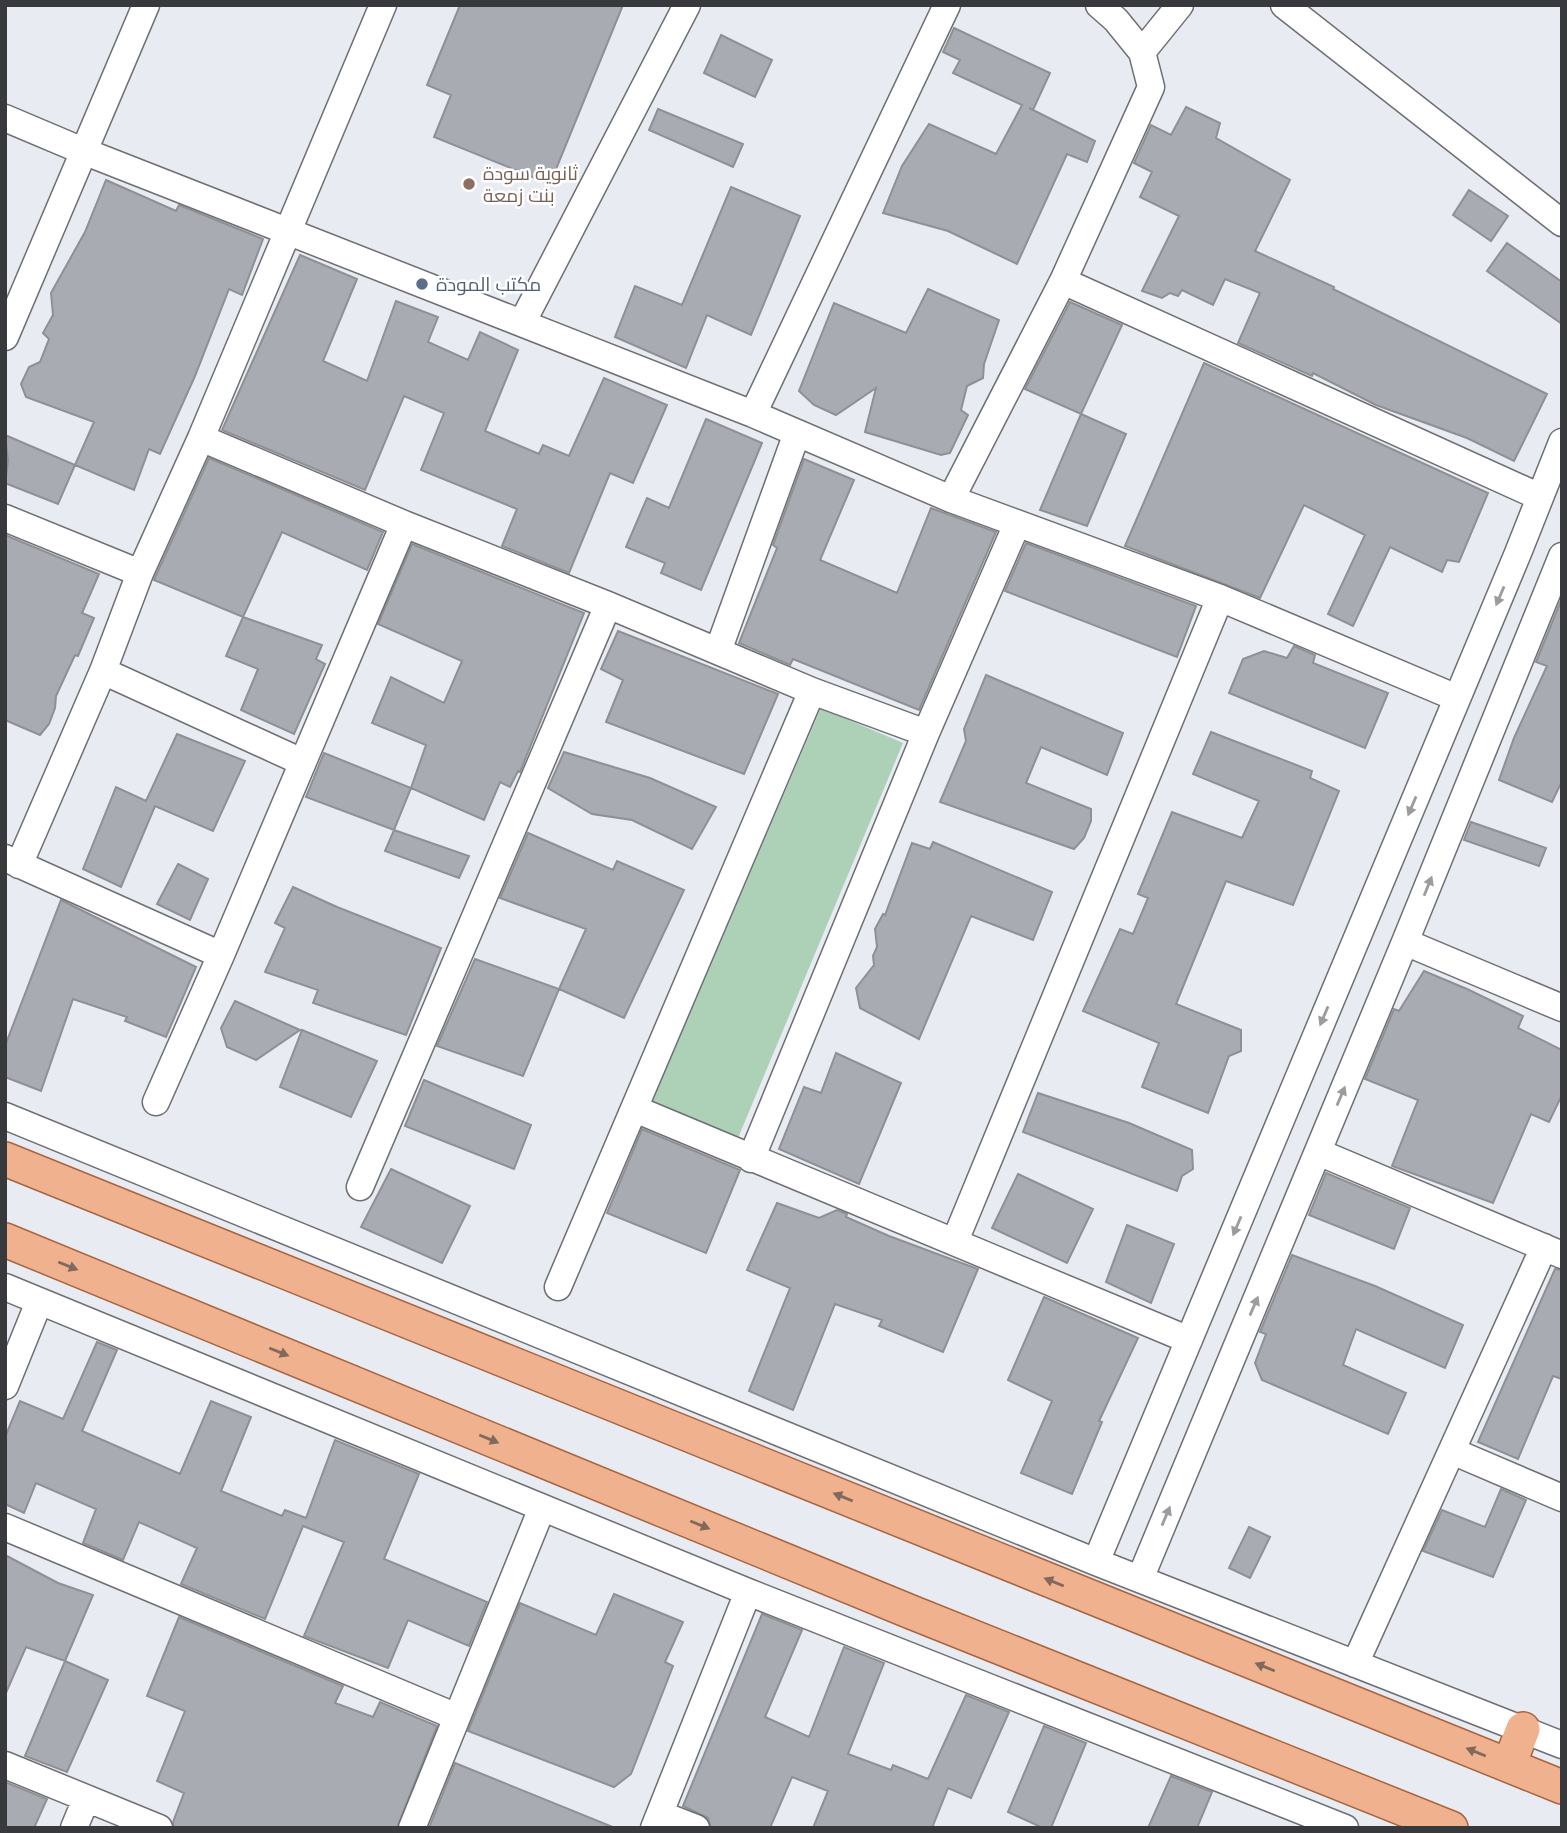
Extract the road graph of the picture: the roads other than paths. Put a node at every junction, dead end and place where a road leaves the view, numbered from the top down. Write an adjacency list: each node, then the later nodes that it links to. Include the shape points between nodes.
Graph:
1 (146, 5): 10 (street)
2 (383, 5): 12 (street)
3 (687, 5): 14 (street)
4 (947, 5): 16 (street)
5 (1099, 5): 8 (street)
6 (1180, 5): 8 (street)
7 (1284, 5): 11 (street)
8 (1142, 52): 13 (street, via 1151,87)
9 (5, 118): 10 (street)
10 (83, 151): 12 (street); 15 (street)
11 (1562, 223)
12 (286, 231): 14 (street); 18 (street)
13 (1063, 281): 20 (street); 21 (street)
14 (522, 323): 16 (street)
15 (5, 337)
16 (753, 414): 17 (street)
17 (797, 433): 21 (street); 30 (street)
18 (201, 438): 23 (street); 27 (street)
19 (1562, 442): 20 (street)
20 (1539, 497): 25 (street)
21 (951, 499): 24 (street)
22 (5, 518): 27 (street)
23 (404, 524): 29 (street); 35 (street)
24 (1017, 524): 28 (street); 34 (street)
25 (1518, 553): 26 (street); 33 (street, one-way to 33)
26 (1560, 566): 37 (street, one-way to 26)
27 (141, 573): 31 (street)
28 (1220, 598): 33 (street); 48 (street)
29 (608, 605): 30 (street); 46 (street)
30 (718, 651): 32 (street)
31 (103, 671): 35 (street); 36 (street)
32 (812, 691): 34 (street); 41 (street)
33 (1457, 698): 53 (street, one-way to 53)
34 (926, 733): 45 (street)
35 (302, 762): 38 (street)
36 (12, 861): 38 (street)
37 (1405, 942): 39 (street); 43 (street, one-way to 37)
38 (221, 955): 40 (street)
39 (1562, 1008)
40 (156, 1102)
41 (635, 1109): 45 (street); 51 (street)
42 (5, 1116): 59 (street)
43 (1318, 1152): 49 (street); 60 (street, one-way to 43)
44 (5, 1159): 67 (main road, one-way to 44)
45 (751, 1159): 48 (street)
46 (360, 1187)
47 (5, 1240): 76 (main road, one-way to 76)
48 (956, 1241): 53 (street)
49 (1553, 1251): 55 (street)
50 (5, 1287): 52 (street)
51 (558, 1287)
52 (39, 1302): 54 (street); 57 (street)
53 (1189, 1340): 59 (street)
54 (5, 1386)
55 (1451, 1451): 56 (street); 62 (street)
56 (1562, 1497)
57 (542, 1508): 61 (street); 63 (street)
58 (5, 1527): 63 (street)
59 (1096, 1562): 60 (street)
60 (1140, 1579): 62 (street)
61 (748, 1592): 70 (street); 75 (street)
62 (1355, 1664): 64 (street)
63 (457, 1717): 73 (street)
64 (1523, 1729): 65 (street); 67 (main road)
65 (1562, 1745)
66 (5, 1765): 69 (street)
67 (1509, 1765): 68 (main road)
68 (1562, 1787)
69 (86, 1799): 71 (street); 72 (street)
70 (657, 1821): 74 (street)
71 (74, 1828)
72 (159, 1828)
73 (412, 1828)
74 (696, 1828)
75 (1345, 1828)
76 (1451, 1828)

